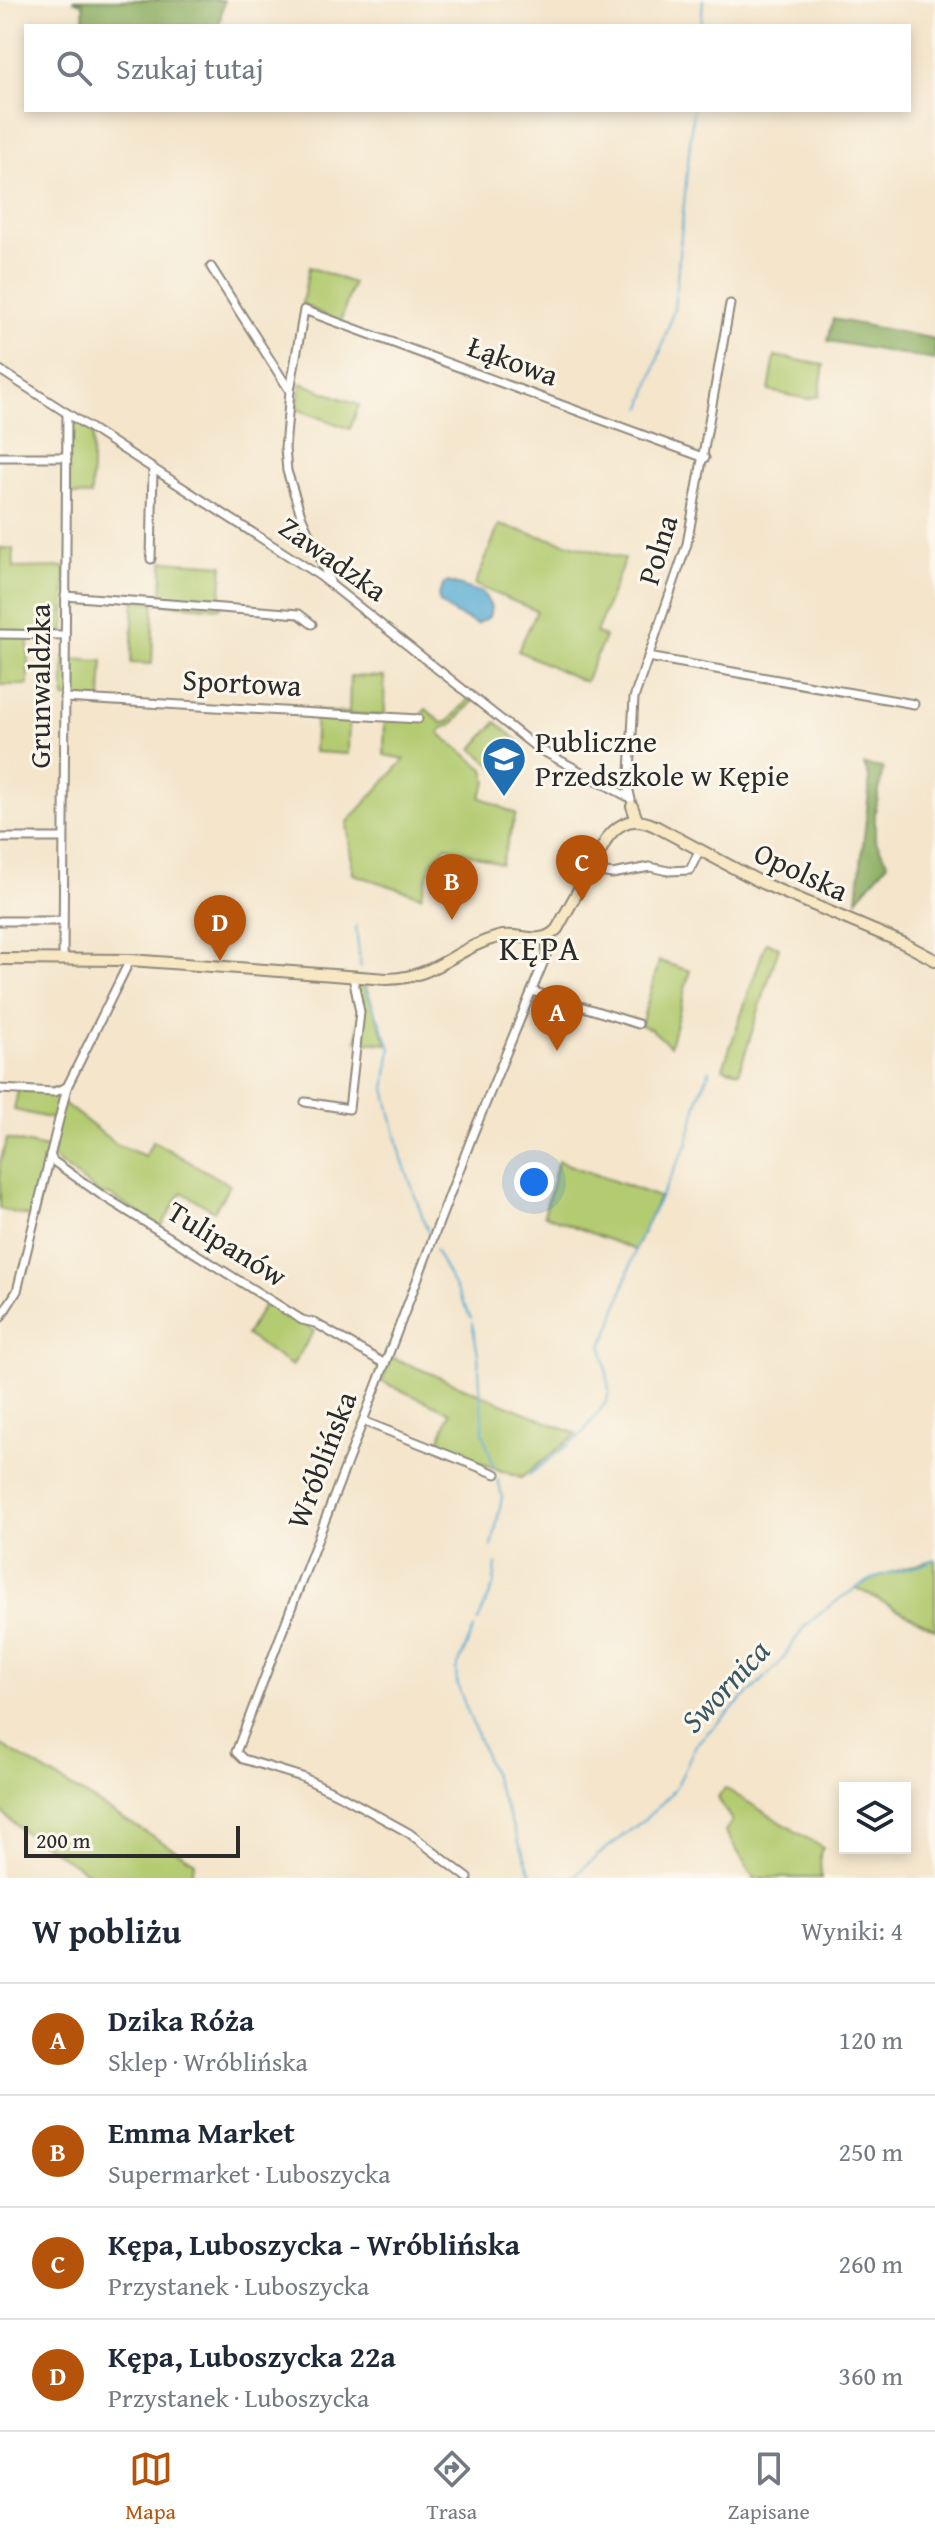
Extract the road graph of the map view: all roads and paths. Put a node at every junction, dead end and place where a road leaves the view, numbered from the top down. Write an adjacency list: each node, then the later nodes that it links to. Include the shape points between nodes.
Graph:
1 (211, 267): 4 (street)
2 (730, 304): 8 (street, Polna)
3 (0, 370): 5 (street, Zawadzka)
4 (290, 391): 8 (street, Łąkowa, via 304,310); 11 (street, via 287,471)
5 (67, 413): 7 (street, Grunwaldzka); 9 (street, Zawadzka)
6 (0, 457): 7 (street)
7 (67, 457): 12 (street, Grunwaldzka)
8 (705, 458): 16 (street, Polna, via 687,544)
9 (153, 468): 10 (street); 11 (street, Zawadzka)
10 (151, 559)
11 (331, 584): 20 (street, Zawadzka, via 537,748)
12 (65, 596): 13 (street, via 299,614); 15 (street, Grunwaldzka)
13 (312, 624)
14 (0, 634): 15 (street)
15 (65, 635): 17 (street, Grunwaldzka)
16 (648, 657): 18 (street); 20 (street, Polna, via 634,698)
17 (64, 698): 19 (street, Sportowa); 23 (street, Grunwaldzka)
18 (914, 704)
19 (418, 719)
20 (631, 802): 21 (street)
21 (637, 820): 24 (street, Opolska); 25 (street, via 612,831)
22 (0, 838): 23 (street)
23 (63, 838): 27 (street, Grunwaldzka)
24 (700, 849): 25 (street, via 690,870 680,872 650,867 612,874); 32 (street, Opolska, via 764,884)
25 (589, 870): 28 (street)
26 (0, 921): 27 (street)
27 (63, 921): 30 (street, Grunwaldzka)
28 (547, 938): 33 (street, via 495,938 417,976); 34 (street, Wróblińska)
29 (0, 959): 30 (street)
30 (63, 959): 31 (street)
31 (130, 960): 33 (street); 36 (street)
32 (935, 960)
33 (353, 977): 38 (street, via 360,1012 349,1109)
34 (532, 991): 35 (street); 41 (street, Wróblińska)
35 (638, 1024)
36 (67, 1087): 37 (street, via 54,1092); 39 (street)
37 (0, 1089)
38 (305, 1102)
39 (50, 1155): 40 (street, via 17,1291); 41 (street, Tulipanów, via 302,1320)
40 (0, 1318)
41 (385, 1364): 42 (street, Wróblińska)
42 (363, 1421): 43 (street); 44 (street, Wróblińska, via 236,1752 243,1759 315,1782 396,1825)
43 (496, 1474)
44 (468, 1878)

